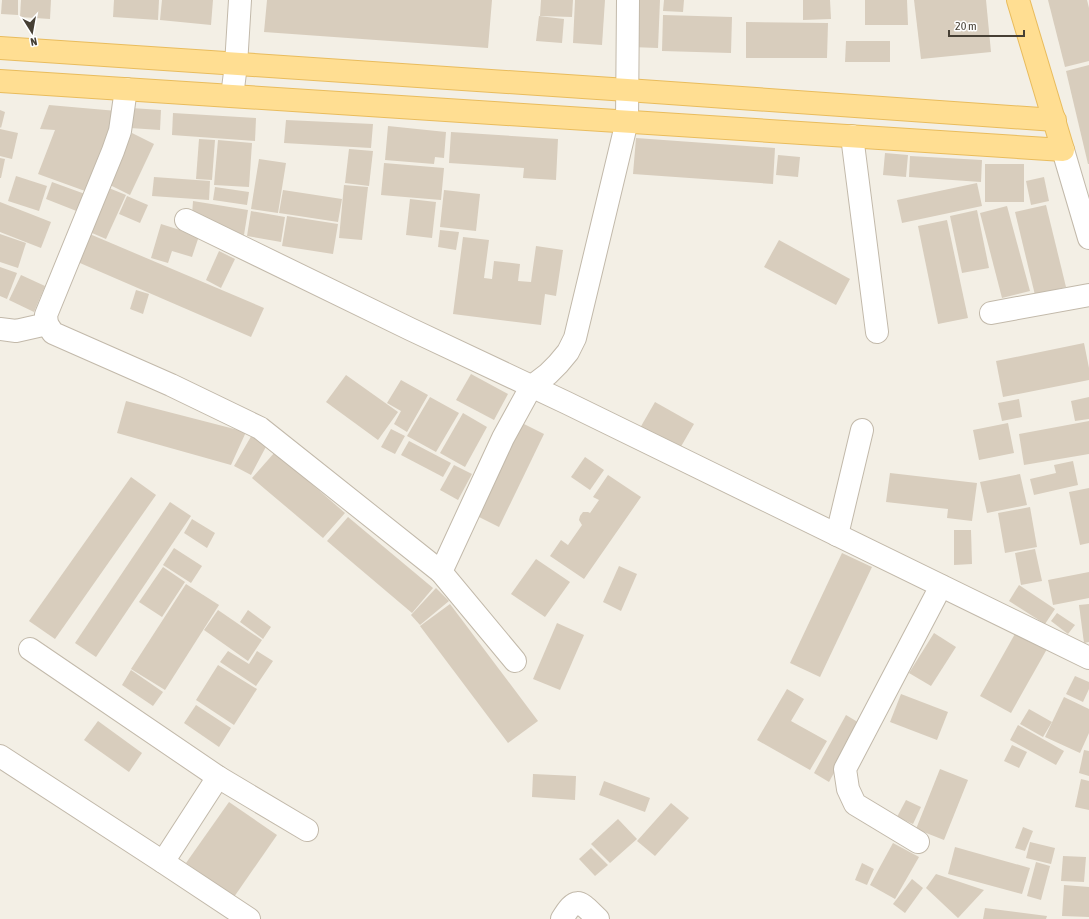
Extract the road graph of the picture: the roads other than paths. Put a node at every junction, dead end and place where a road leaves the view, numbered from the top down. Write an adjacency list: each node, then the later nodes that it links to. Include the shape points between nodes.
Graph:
1 (240, 0): 5 (street)
2 (628, 0): 8 (street)
3 (1018, 0): 10 (main road)
4 (0, 48): 5 (main road)
5 (236, 65): 8 (main road); 9 (street)
6 (0, 81): 7 (main road)
7 (126, 89): 9 (main road); 19 (street, via 120,131 46,315)
8 (627, 90): 10 (main road); 11 (street)
9 (232, 96): 11 (main road)
10 (1055, 120): 13 (main road)
11 (627, 121): 12 (main road); 22 (street, via 575,338 558,364)
12 (852, 136): 13 (main road); 21 (street)
13 (1064, 150): 14 (street)
14 (1083, 198): 16 (street)
15 (186, 220): 22 (street)
16 (1089, 238)
17 (1089, 295): 18 (street)
18 (991, 313)
19 (46, 324): 20 (street, via 16,331); 25 (street, via 53,333 260,428)
20 (0, 329)
21 (876, 332)
22 (531, 387): 24 (street); 25 (street, via 503,438)
23 (862, 430): 24 (street)
24 (837, 535): 26 (street)
25 (441, 572): 29 (street)
26 (941, 586): 28 (street); 33 (street, via 845,769 848,789 855,804)
27 (30, 649): 31 (street)
28 (1089, 658)
29 (515, 661)
30 (0, 756): 34 (street)
31 (218, 777): 32 (street); 34 (street)
32 (307, 830)
33 (918, 842)
34 (163, 862): 35 (street)
35 (249, 919)
36 (562, 919): 37 (street, via 570,906 576,903 582,904)
37 (598, 919)

